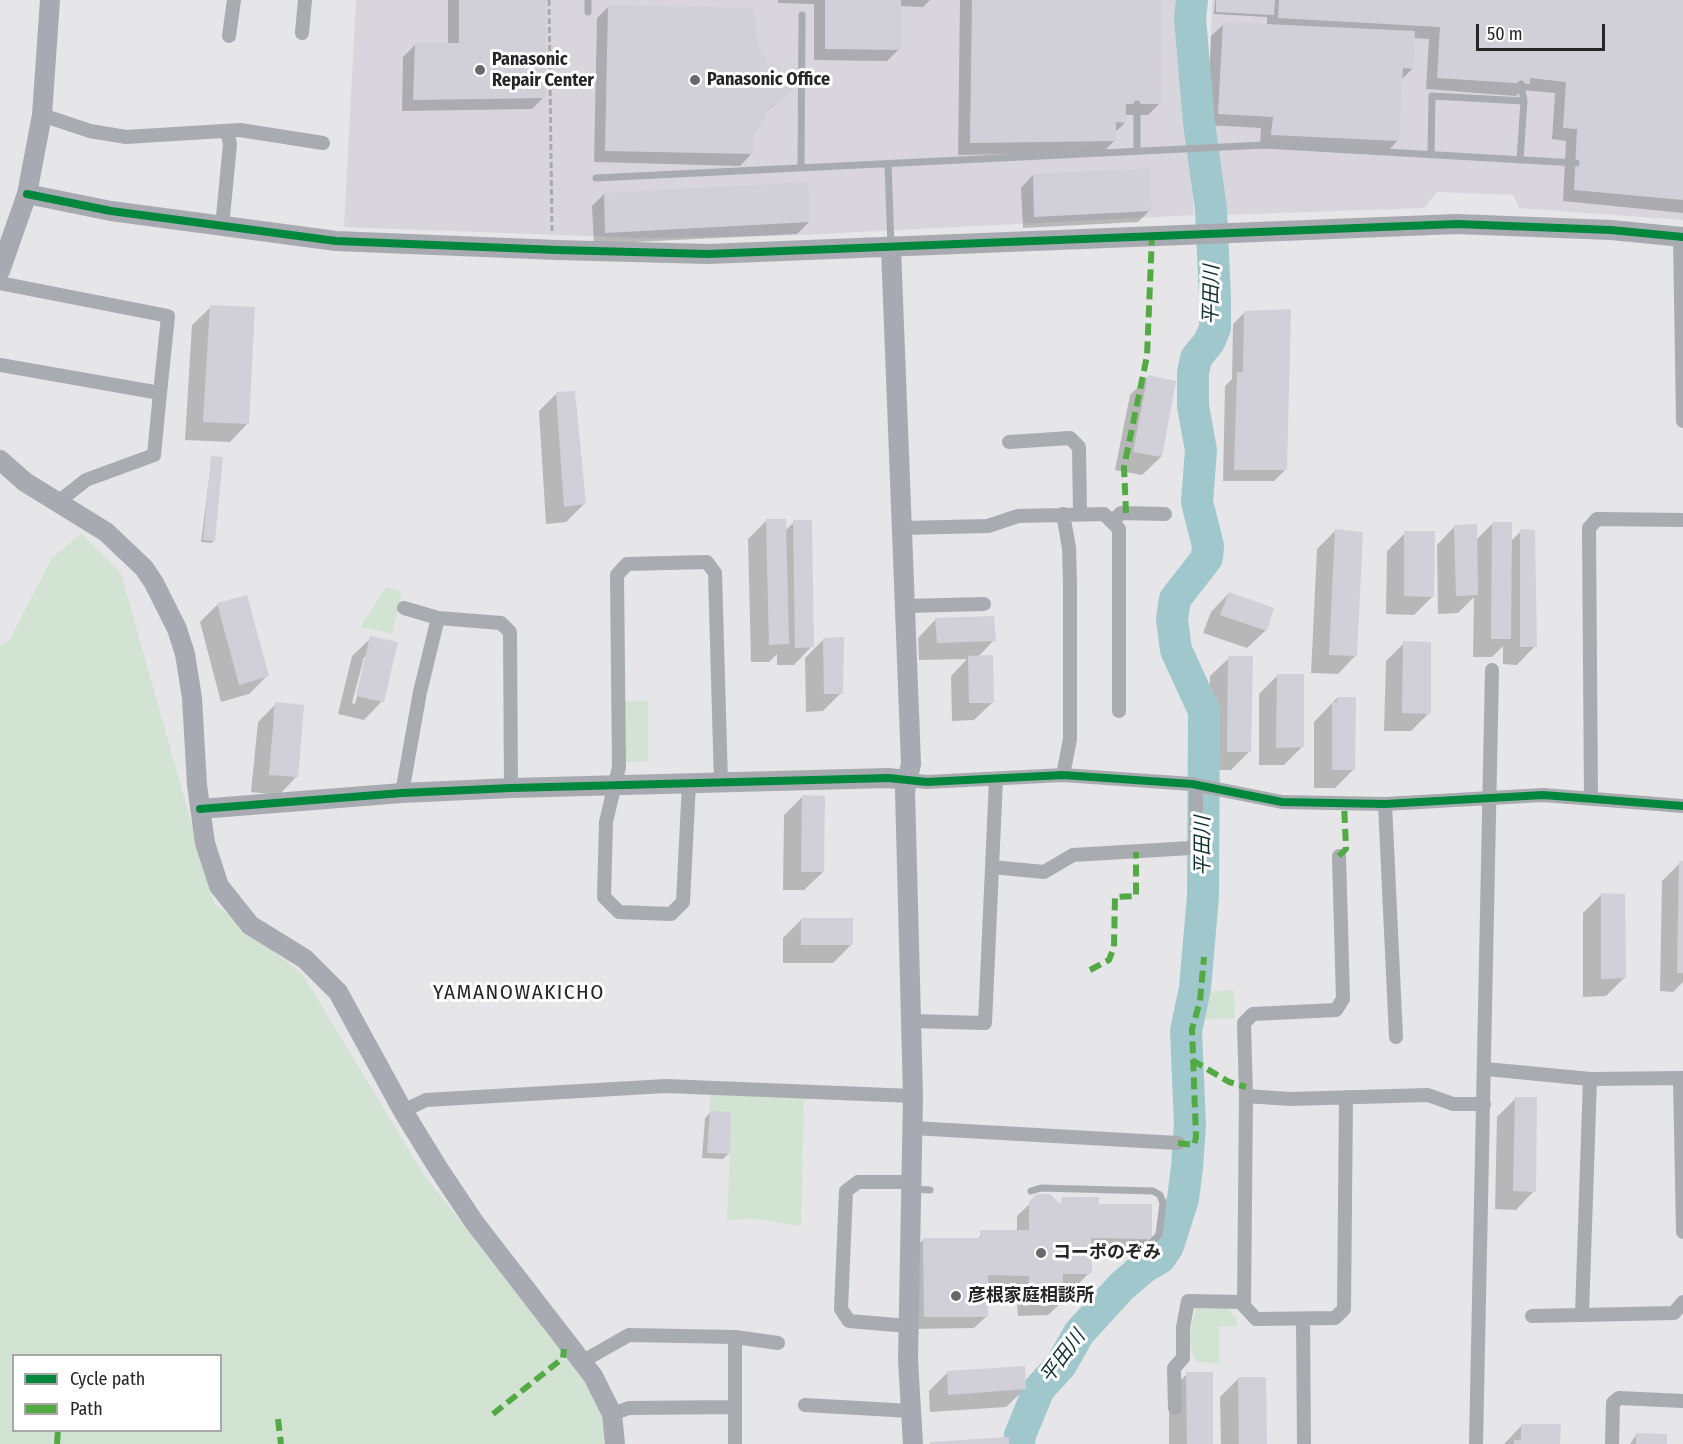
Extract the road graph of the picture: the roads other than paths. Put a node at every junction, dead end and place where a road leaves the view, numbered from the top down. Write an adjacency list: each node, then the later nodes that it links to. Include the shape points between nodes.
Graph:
1 (50, 0): 12 (street)
2 (234, 0): 8 (street)
3 (305, 0): 7 (street)
4 (588, 0): 5 (lane)
5 (588, 12)
6 (802, 15): 20 (lane)
7 (302, 33)
8 (229, 36)
9 (1521, 84): 10 (lane)
10 (1524, 101): 16 (lane, via 1432,96); 17 (lane)
11 (1137, 104): 15 (lane)
12 (42, 115): 13 (street, via 90,131 126,136); 22 (street)
13 (227, 132): 14 (street, via 240,130); 23 (street, via 230,144)
14 (323, 143)
15 (1137, 151): 16 (lane, via 1264,145); 19 (lane)
16 (1431, 155): 17 (lane)
17 (1520, 160): 18 (lane)
18 (1576, 163)
19 (888, 164): 20 (lane); 25 (lane)
20 (801, 168): 21 (lane)
21 (596, 178)
22 (27, 194): 23 (street); 26 (street)
23 (222, 227): 25 (street, via 336,241 553,250 708,254)
24 (1681, 236): 25 (street, via 1457,224); 30 (street)
25 (891, 248): 39 (street)
26 (0, 271)
27 (0, 283): 29 (street, via 168,316)
28 (0, 365): 29 (street)
29 (160, 393): 33 (street, via 154,455 86,480)
30 (1683, 421)
31 (1009, 442): 35 (street, via 1070,438 1079,447)
32 (0, 460): 33 (street, via 25,482)
33 (58, 502): 59 (street, via 127,550 154,584 177,629 192,698)
34 (1063, 514): 35 (street); 39 (street, via 1018,516 988,526); 46 (street, via 1070,548 1070,739)
35 (1080, 514): 38 (street, via 1104,514)
36 (1165, 514): 38 (street, via 1121,513)
37 (1683, 520): 56 (street, via 1598,519 1589,528)
38 (1112, 522): 45 (street, via 1119,529)
39 (903, 528): 41 (street)
40 (984, 604): 41 (street)
41 (906, 606): 48 (street, via 911,764)
42 (404, 608): 43 (street)
43 (438, 618): 53 (street, via 501,623 510,632); 54 (street)
44 (1492, 670): 55 (street)
45 (1119, 711)
46 (1063, 775): 47 (street); 52 (street)
47 (996, 779): 48 (street); 61 (street)
48 (907, 780): 50 (street); 62 (street, via 905,861)
49 (689, 783): 50 (street); 51 (street); 51 (street, via 683,902 671,914 619,912 604,897 606,822)
50 (721, 783): 51 (street, via 715,573 707,562 627,564 617,575 619,767)
51 (615, 785): 53 (street)
52 (1202, 787): 57 (street, via 1282,802); 61 (street, via 1196,842 1191,848 1073,855 1044,872)
53 (511, 788): 54 (street)
54 (402, 793): 59 (street)
55 (1490, 798): 56 (street); 57 (street); 64 (street)
56 (1590, 798): 58 (street)
57 (1385, 804): 63 (street)
58 (1683, 806)
59 (200, 808): 71 (street, via 209,860 219,886 250,925 305,959 338,992)
60 (1339, 856): 68 (street, via 1333,882 1343,999 1336,1010 1253,1014 1244,1023)
61 (992, 867): 62 (street, via 985,1023)
62 (911, 1021): 67 (street)
63 (1396, 1037)
64 (1486, 1069): 66 (street); 70 (street)
65 (1682, 1078): 66 (street); 76 (street)
66 (1590, 1079): 80 (street)
67 (913, 1096): 71 (street, via 666,1086 426,1100); 72 (street)
68 (1246, 1096): 69 (street); 78 (street)
69 (1346, 1097): 70 (street, via 1428,1095 1453,1104); 82 (street, via 1344,1309 1335,1318)
70 (1484, 1104): 97 (street)
71 (403, 1111): 86 (street, via 474,1222)
72 (913, 1128): 73 (street); 74 (street)
73 (1178, 1143)
74 (918, 1187): 83 (street); 83 (street, via 858,1182 846,1191 841,1309 849,1321)
75 (1031, 1191): 77 (lane, via 1153,1191 1163,1203 1159,1235 1150,1244)
76 (1683, 1232)
77 (1133, 1243)
78 (1244, 1302): 82 (street, via 1256,1319); 90 (street, via 1188,1301 1183,1358 1174,1368)
79 (1683, 1302): 80 (street, via 1674,1313)
80 (1582, 1314): 81 (street)
81 (1532, 1316)
82 (1303, 1319): 96 (street)
83 (911, 1330): 91 (street)
84 (735, 1337): 85 (street); 86 (street, via 629,1335); 89 (street)
85 (778, 1343)
86 (583, 1361): 92 (street)
87 (1683, 1401): 98 (street, via 1619,1398 1613,1403)
88 (805, 1405): 91 (street)
89 (735, 1407): 92 (street, via 629,1408); 94 (street)
90 (1174, 1408)
91 (911, 1411): 95 (street)
92 (612, 1414): 93 (street)
93 (615, 1444)
94 (735, 1444)
95 (913, 1444)
96 (1304, 1444)
97 (1476, 1444)
98 (1612, 1444)

